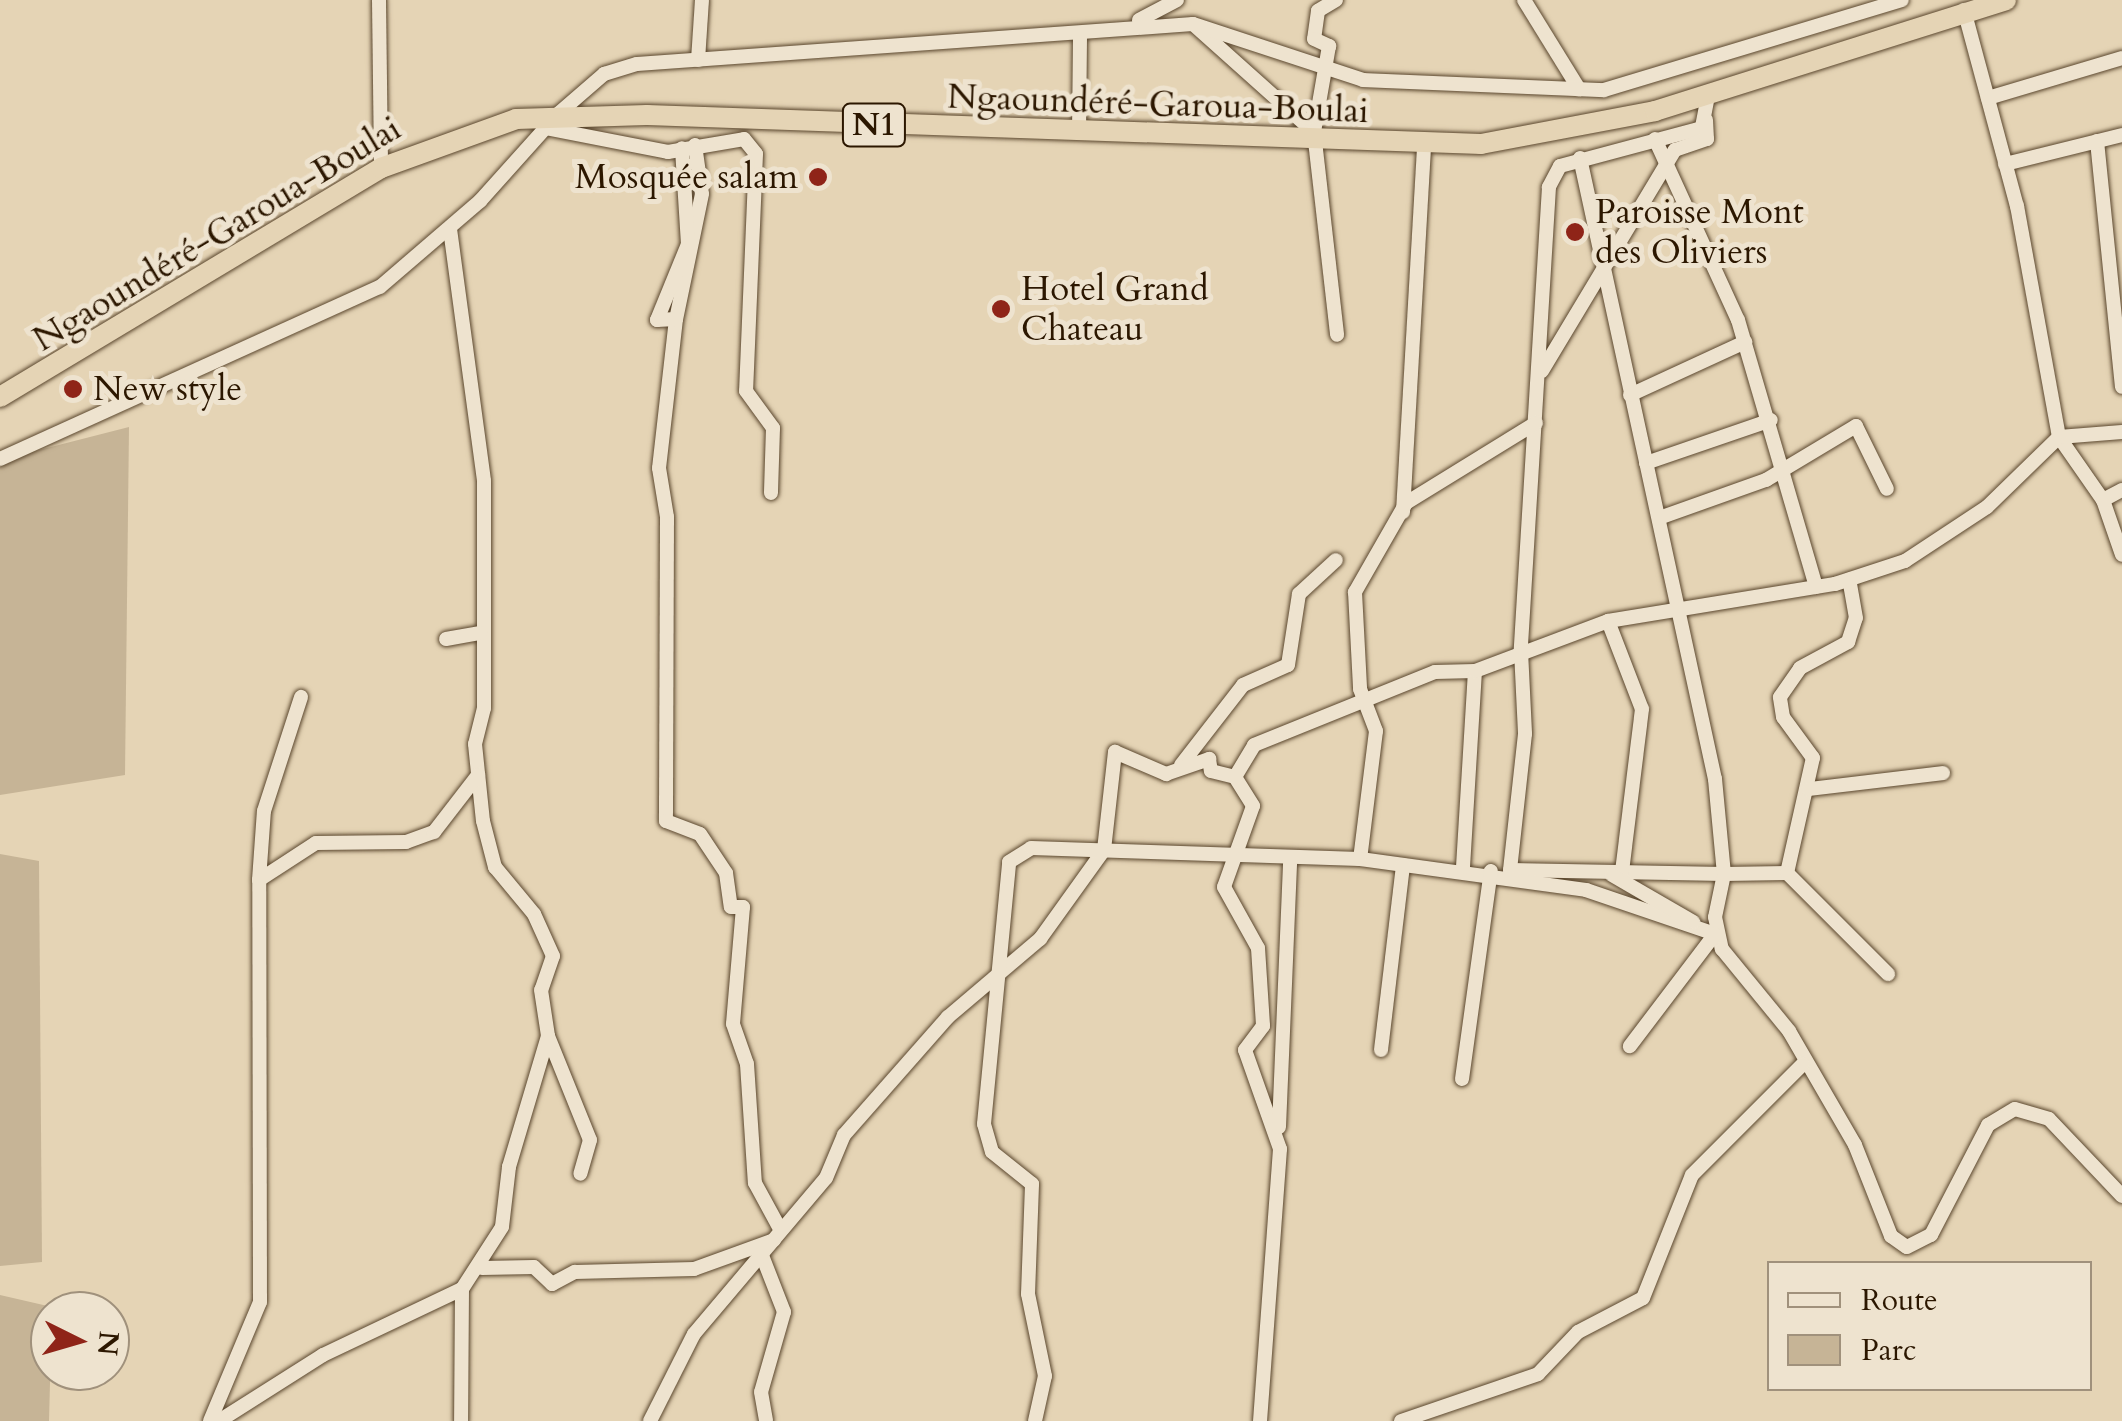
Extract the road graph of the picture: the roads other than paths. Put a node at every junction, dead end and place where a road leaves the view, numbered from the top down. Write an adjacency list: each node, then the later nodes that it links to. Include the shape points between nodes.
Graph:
1 (702, 0): 13 (street)
2 (1177, 0): 9 (street)
3 (1336, 0): 14 (street, via 1318,11 1314,39 1330,46)
4 (1524, 0): 15 (street)
5 (1902, 0): 15 (street, via 1633,84)
6 (2006, 0): 8 (highway, Ngaoundéré-Garoua-Boulai / N1)
7 (379, 8): 30 (street)
8 (1964, 10): 16 (highway, Ngaoundéré-Garoua-Boulai / N1); 17 (street)
9 (1134, 22): 10 (street); 11 (street)
10 (1193, 24): 14 (street); 22 (street)
11 (1080, 33): 13 (street); 20 (street)
12 (2122, 58): 17 (street)
13 (698, 60): 19 (street, via 604,74)
14 (1325, 67): 15 (street, via 1363,80); 22 (street)
15 (1579, 89)
16 (1708, 96): 18 (street); 25 (highway, Ngaoundéré-Garoua-Boulai / N1, via 1527,140)
17 (1988, 98): 28 (street)
18 (1705, 120): 23 (street); 29 (street, via 1708,139 1685,143)
19 (552, 121): 20 (highway, Ngaoundéré-Garoua-Boulai / N1); 26 (street); 30 (highway, Ngaoundéré-Garoua-Boulai / N1, via 480,127); 31 (street)
20 (1078, 133): 22 (highway, Ngaoundéré-Garoua-Boulai / N1)
21 (2122, 135): 24 (street)
22 (1318, 138): 25 (highway, Ngaoundéré-Garoua-Boulai / N1); 33 (street)
23 (1655, 138): 27 (street); 29 (street)
24 (2097, 142): 28 (street); 36 (street)
25 (1424, 145): 50 (street)
26 (688, 147): 48 (street, via 744,140 756,154 746,391 773,428); 92 (street, via 688,244 657,320 676,319 660,468 668,518 666,821 700,834 726,873 731,907 742,907 733,1024 747,1064 756,1183)
27 (1580, 158): 32 (street); 35 (street, via 1560,166 1549,186)
28 (2005, 164): 42 (street)
29 (1666, 166): 32 (street); 34 (street)
30 (381, 168): 38 (highway, Ngaoundéré-Garoua-Boulai / N1)
31 (450, 229): 43 (street, via 338,311 242,345); 58 (street, via 484,481)
32 (1600, 268): 35 (street); 37 (street)
33 (1337, 334)
34 (1745, 342): 37 (street); 39 (street)
35 (1539, 377): 40 (street)
36 (2122, 387)
37 (1630, 395): 44 (street)
38 (0, 397)
39 (1771, 420): 44 (street); 45 (street)
40 (1536, 423): 50 (street, via 1413,496); 60 (street)
41 (2122, 432): 42 (street)
42 (2058, 437): 49 (street); 54 (street, via 1918,556)
43 (0, 459)
44 (1646, 463): 51 (street)
45 (1783, 467): 46 (street, via 1860,426); 51 (street, via 1698,510); 55 (street)
46 (1888, 489)
47 (2122, 490): 49 (street)
48 (771, 493)
49 (2104, 500): 52 (street)
50 (1402, 512): 63 (street, via 1355,592 1360,689)
51 (1658, 518): 56 (street)
52 (2122, 555)
53 (1336, 560): 64 (street, via 1299,594 1288,664 1243,685)
54 (1850, 580): 55 (street); 68 (street, via 1856,618 1848,642 1800,668 1780,697 1783,717 1809,742)
55 (1816, 587): 56 (street)
56 (1680, 605): 57 (street); 79 (street)
57 (1608, 621): 60 (street); 77 (street, via 1642,709)
58 (480, 633): 59 (street); 66 (street)
59 (446, 640)
60 (1521, 650): 61 (street); 76 (street, via 1525,734 1510,870)
61 (1475, 671): 63 (street, via 1436,672); 74 (street)
62 (301, 698): 80 (street, via 264,811)
63 (1370, 705): 67 (street, via 1341,706 1254,745); 72 (street, via 1376,732)
64 (1172, 771): 67 (street, via 1210,759 1212,771); 69 (street, via 1116,752)
65 (1943, 773): 68 (street)
66 (478, 775): 80 (street, via 434,832 406,842 316,843); 84 (street, via 495,866 534,914 553,956 541,990)
67 (1235, 777): 70 (street, via 1253,806)
68 (1809, 790): 78 (street)
69 (1104, 850): 70 (street); 82 (street, via 1040,939); 82 (street, via 1031,848 1010,862)
70 (1242, 855): 71 (street); 89 (street, via 1230,860 1224,887 1255,937 1263,1005 1263,1026 1245,1050 1256,1102)
71 (1290, 859): 72 (street); 89 (street)
72 (1360, 859): 73 (street)
73 (1403, 865): 74 (street); 86 (street)
74 (1463, 868): 75 (street)
75 (1491, 870): 81 (street); 88 (street)
76 (1602, 872): 77 (street); 81 (street)
77 (1622, 872): 79 (street)
78 (1786, 873): 79 (street); 83 (street)
79 (1724, 874): 81 (street)
80 (259, 880): 96 (street, via 260,1302)
81 (1716, 934): 85 (street); 87 (street)
82 (1004, 971): 92 (street, via 948,1017 872,1102 844,1135 826,1178); 101 (street, via 984,1124 992,1152 1032,1184 1028,1294 1046,1376)
83 (1888, 974)
84 (548, 1036): 90 (street, via 590,1140); 94 (street, via 509,1167 502,1227)
85 (1630, 1046)
86 (1380, 1050)
87 (1803, 1064): 91 (street, via 1855,1145 1892,1236 1907,1248 1931,1235 1988,1125 2015,1109 2049,1119); 103 (street, via 1692,1175 1644,1298 1578,1332 1538,1374)
88 (1462, 1079)
89 (1278, 1134): 102 (street)
90 (580, 1174)
91 (2122, 1196)
92 (777, 1234): 93 (street); 94 (street, via 694,1269 574,1272 552,1284 534,1267)
93 (762, 1258): 99 (street, via 694,1334); 100 (street, via 784,1312 761,1392)
94 (482, 1268): 95 (street)
95 (462, 1289): 97 (street, via 323,1355); 98 (street)
96 (210, 1421)
97 (219, 1421)
98 (461, 1421)
99 (650, 1421)
100 (766, 1421)
101 (1035, 1421)
102 (1260, 1421)
103 (1401, 1421)

